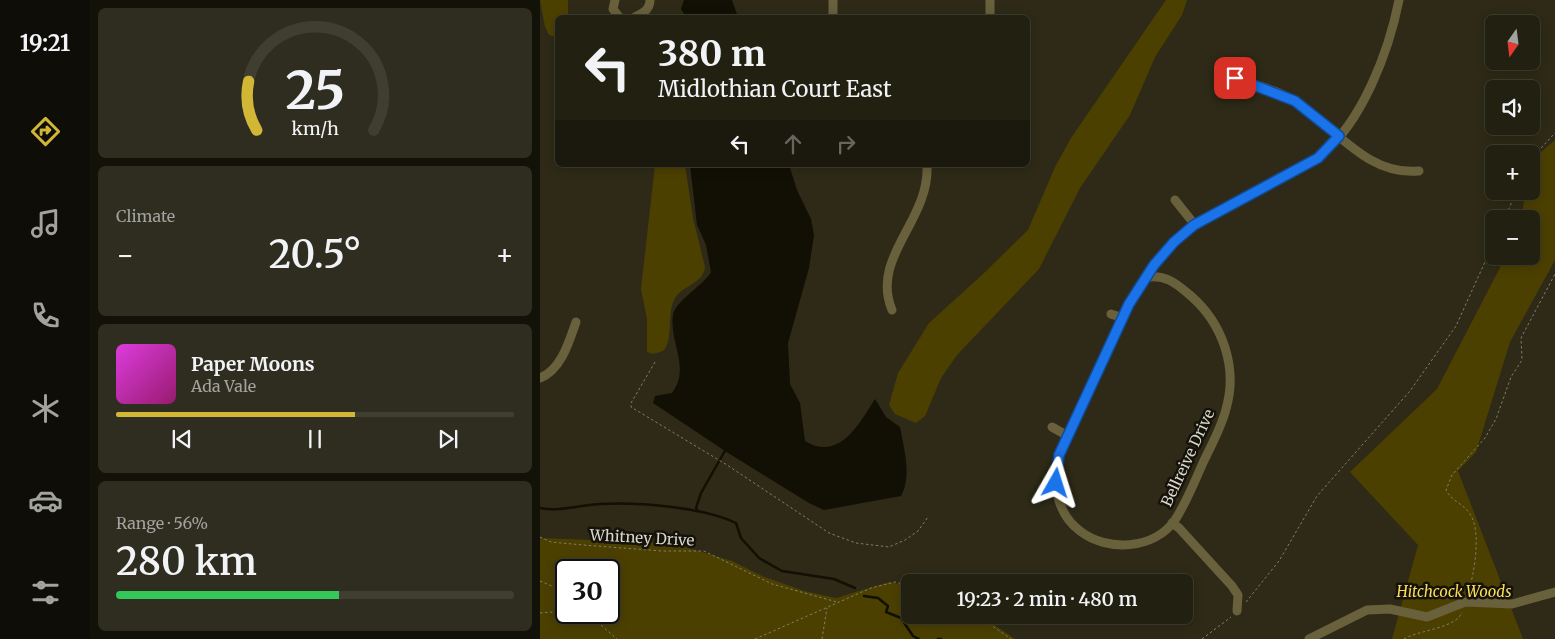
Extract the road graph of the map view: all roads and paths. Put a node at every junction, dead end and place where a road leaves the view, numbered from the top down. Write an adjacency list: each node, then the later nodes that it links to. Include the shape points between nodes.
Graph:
1 (615, 0): 6 (street, via 612,9)
2 (650, 0): 7 (street, via 650,5)
3 (833, 0): 8 (street)
4 (990, 0): 9 (street)
5 (1399, 0): 12 (street, Bellreive Drive, via 1384,55 1356,112)
6 (617, 15)
7 (641, 15)
8 (833, 15)
9 (990, 15)
10 (1235, 78): 12 (street, via 1295,101)
11 (1555, 133): 13 (path)
12 (1339, 136): 15 (street, via 1384,168); 17 (street, Bellreive Drive, via 1318,158)
13 (1540, 149)
14 (927, 167): 21 (street, via 922,201 886,278 886,292)
15 (1419, 171)
16 (1175, 200): 17 (street)
17 (1194, 225): 20 (street, Bellreive Drive, via 1174,242)
18 (1485, 262): 39 (path, via 1456,326 1410,390 1317,496 1279,561)
19 (1555, 274): 37 (path, via 1521,338 1522,360 1496,419 1485,438 1452,475 1446,490 1450,498 1462,503 1471,516 1475,532 1476,557)
20 (1144, 278): 23 (street, Bellreive Drive); 30 (street, Bellreive Drive, via 1163,276 1201,305 1219,332 1229,365 1230,388 1222,421)
21 (892, 310)
22 (1111, 314): 23 (street)
23 (1123, 318): 28 (street, Bellreive Drive)
24 (576, 322): 26 (street, via 556,366)
25 (655, 362): 29 (path, via 630,403 631,407 829,533 856,543 889,546 918,531)
26 (540, 378)
27 (1052, 427): 28 (street)
28 (1068, 436): 30 (street, Bellreive Drive, via 1059,455 1056,483 1062,508 1074,526 1096,541 1119,546 1155,537)
29 (928, 517)
30 (1172, 523): 39 (street, via 1232,586 1238,596)
31 (540, 537): 36 (path, Whitney Drive, via 551,542 583,545 704,551 772,584)
32 (540, 581): 34 (path)
33 (901, 584): 36 (path, via 871,588)
34 (555, 587)
35 (1555, 592): 37 (street, via 1512,604)
36 (837, 602): 38 (path)
37 (1465, 602): 48 (street, via 1427,618 1390,609 1367,610); 49 (path, via 1461,616 1453,623 1423,630)
38 (827, 608): 44 (path); 45 (path)
39 (1237, 611): 47 (path)
40 (540, 612): 42 (path)
41 (990, 624): 46 (path)
42 (598, 625): 43 (path)
43 (616, 639)
44 (755, 639)
45 (822, 639)
46 (1011, 639)
47 (1202, 639)
48 (1308, 639)
49 (1404, 639)

